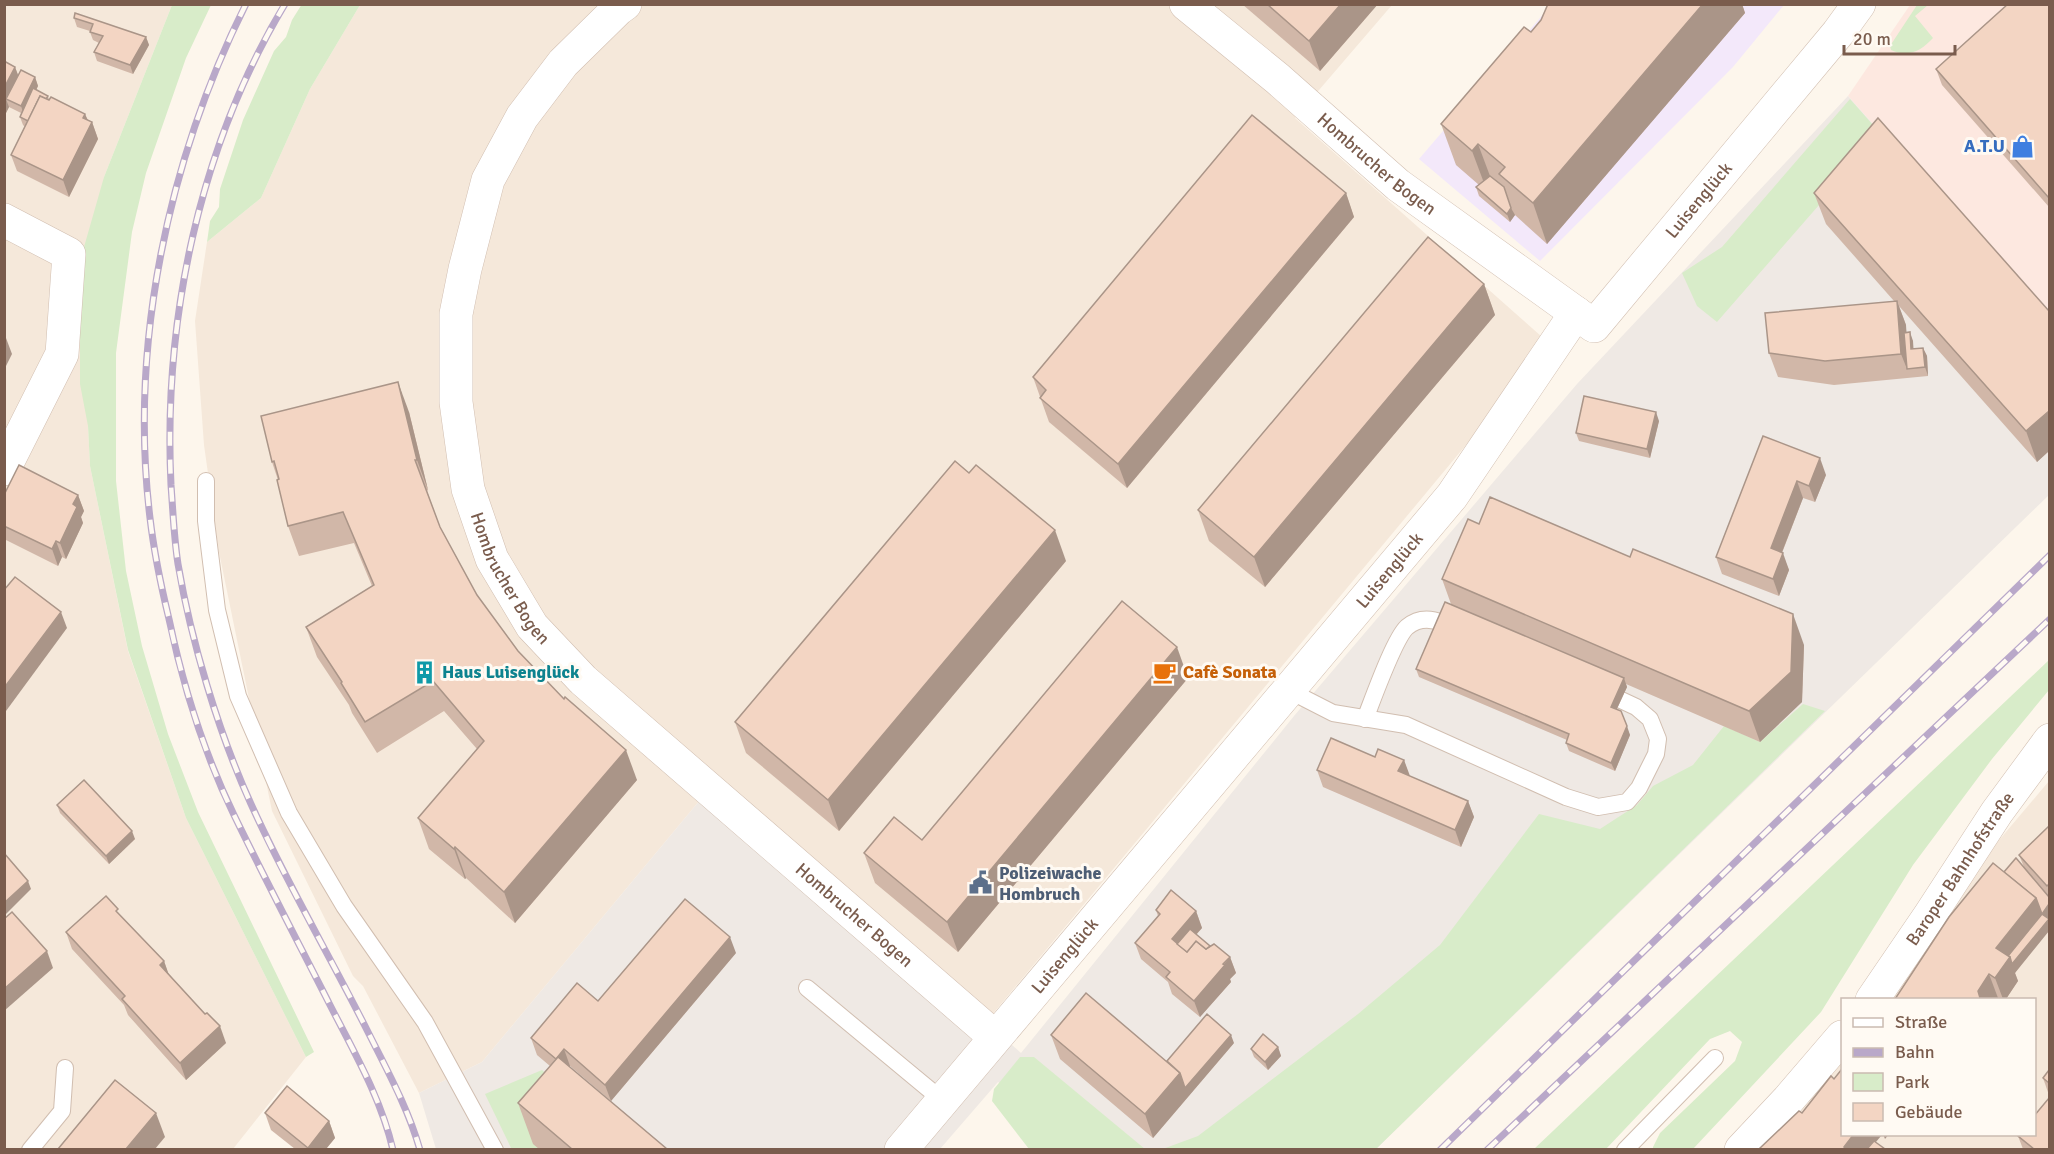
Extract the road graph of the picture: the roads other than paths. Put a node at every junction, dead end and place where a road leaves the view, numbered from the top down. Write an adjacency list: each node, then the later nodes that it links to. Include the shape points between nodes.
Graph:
1 (625, 4): 15 (street, Hombrucher Bogen, via 563,63 522,117 488,180 465,268 456,314 456,402 468,489 492,559 532,626 583,680)
2 (1186, 4): 5 (street, Hombrucher Bogen, via 1398,184)
3 (1859, 4): 5 (street, Luisenglück, via 1594,326)
4 (4, 220): 6 (street, via 69,254 62,354)
5 (1576, 314): 9 (street, Luisenglück, via 1452,496)
6 (4, 469)
7 (206, 481): 21 (lane, via 206,521 220,621 238,696 284,803 344,906 425,1022)
8 (1442, 623): 11 (lane, via 1431,619 1405,628)
9 (1288, 690): 11 (lane, via 1333,713); 15 (street, Luisenglück)
10 (1621, 700): 11 (lane, via 1650,718 1658,739 1656,754 1639,788 1627,802 1598,807 1566,797 1406,725)
11 (1365, 719)
12 (2048, 746): 14 (street, Baroper Bahnhofstraße, via 1997,812)
13 (807, 987): 19 (lane)
14 (1873, 998)
15 (995, 1037): 19 (street, Luisenglück)
16 (1841, 1038): 24 (street)
17 (1715, 1058): 23 (lane)
18 (65, 1068): 20 (lane, via 62,1111)
19 (942, 1100): 22 (street, Luisenglück)
20 (30, 1149)
21 (495, 1149)
22 (901, 1149)
23 (1625, 1149)
24 (1741, 1149)

